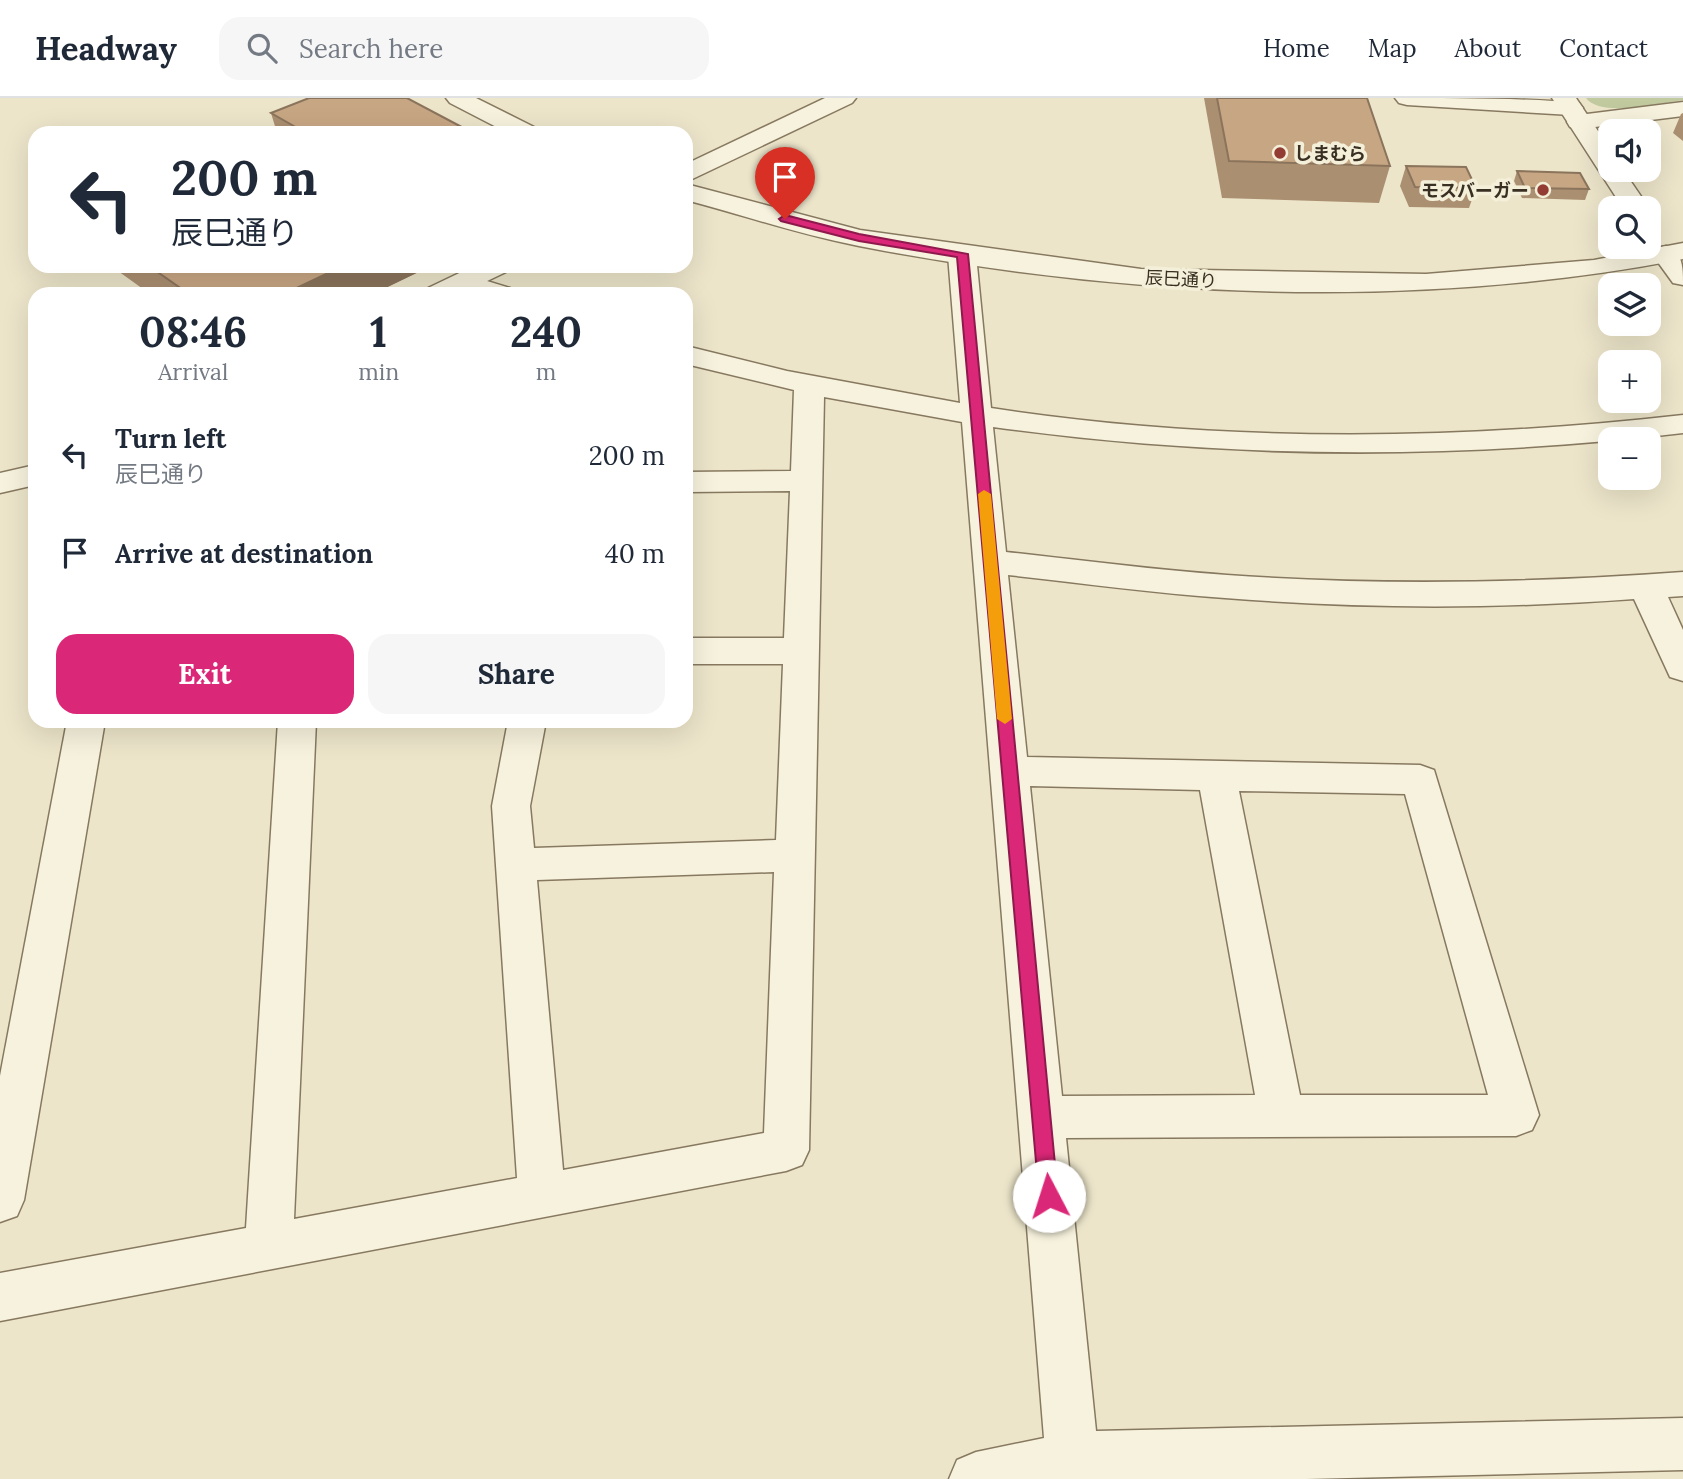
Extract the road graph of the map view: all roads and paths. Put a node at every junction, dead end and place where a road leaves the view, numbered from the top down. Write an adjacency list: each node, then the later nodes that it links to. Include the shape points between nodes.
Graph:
1 (458, 98): 6 (street)
2 (844, 98): 8 (street)
3 (1407, 98): 4 (street)
4 (1571, 109): 5 (street); 7 (street)
5 (1683, 109)
6 (513, 126)
7 (1598, 150)
8 (693, 171)
9 (693, 194): 12 (street, 辰巳通り, via 859,237)
10 (1661, 239): 11 (street)
11 (1675, 252): 12 (street, 辰巳通り, via 1594,268 1494,279 1336,284 1141,277); 14 (street)
12 (962, 254): 20 (street)
13 (482, 273): 15 (street)
14 (1683, 277)
15 (464, 282): 16 (street); 17 (street)
16 (453, 287)
17 (479, 287)
18 (693, 357): 19 (street)
19 (809, 385): 20 (street); 23 (street)
20 (977, 415): 21 (street, via 1210,438 1338,442 1525,440); 26 (street)
21 (1683, 424)
22 (28, 477): 25 (street)
23 (806, 481): 24 (street); 30 (street)
24 (693, 482)
25 (0, 483)
26 (990, 562): 28 (street, via 1226,587 1349,592 1543,593); 35 (street)
27 (1683, 584): 28 (street)
28 (1646, 587): 31 (street)
29 (693, 651): 30 (street)
30 (801, 651): 37 (street)
31 (1683, 668)
32 (85, 728): 42 (street)
33 (297, 728): 43 (street)
34 (526, 728): 38 (street, via 511,806)
35 (1009, 771): 36 (street); 40 (street)
36 (1217, 776): 39 (street); 39 (street, via 1420,780 1516,1115)
37 (796, 855): 38 (street); 41 (street, via 786,1150)
38 (516, 865): 41 (street)
39 (1281, 1115): 40 (street)
40 (1041, 1117): 46 (street)
41 (542, 1195): 43 (street)
42 (0, 1200)
43 (269, 1247): 44 (street)
44 (0, 1297)
45 (1683, 1444): 46 (street)
46 (1073, 1468): 47 (street)
47 (976, 1479)

